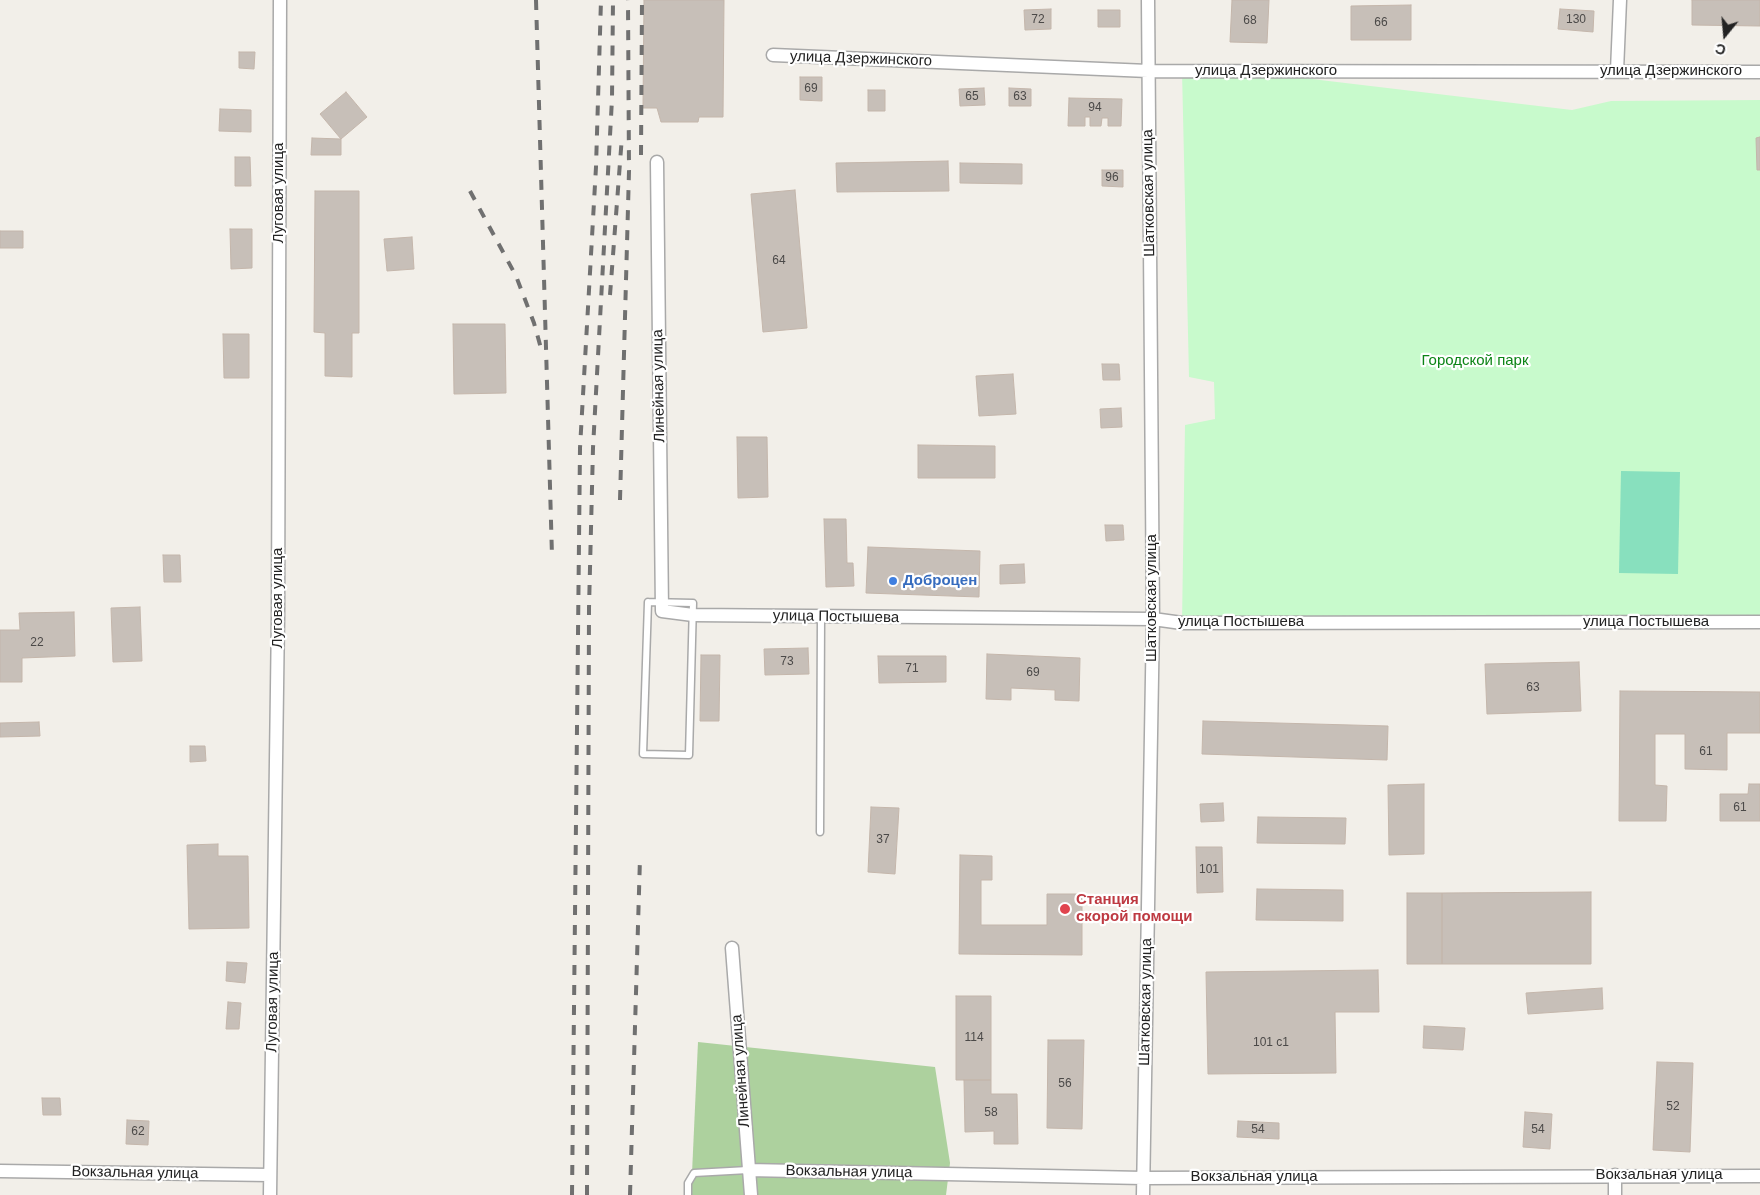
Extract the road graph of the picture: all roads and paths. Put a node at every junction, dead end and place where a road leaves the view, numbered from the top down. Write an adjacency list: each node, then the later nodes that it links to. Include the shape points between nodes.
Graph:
1 (280, 0): 18 (street, Луговая улица, via 278,606)
2 (1148, 0): 6 (street, Шатковская улица)
3 (1620, 0): 5 (street)
4 (772, 55): 6 (street, улица Дзержинского)
5 (1617, 71): 6 (street, улица Дзержинского); 7 (street, улица Дзержинского)
6 (1148, 72): 12 (street, Шатковская улица)
7 (1760, 72)
8 (657, 162): 9 (street, Линейная улица)
9 (662, 607): 10 (street, улица Постышева); 10 (lane, via 648,602 643,754 689,755)
10 (693, 615): 11 (street, улица Постышева)
11 (821, 618): 12 (street, улица Постышева); 14 (lane)
12 (1153, 619): 13 (street, улица Постышева, via 1182,623); 21 (street, Шатковская улица)
13 (1760, 622)
14 (820, 832)
15 (732, 948): 16 (street, Линейная улица)
16 (748, 1170): 21 (street, Вокзальная улица); 23 (lane, via 694,1173 688,1183); 24 (street, Линейная улица)
17 (0, 1171): 18 (street, Вокзальная улица)
18 (270, 1175): 22 (street, Луговая улица)
19 (1615, 1175): 20 (street, Вокзальная улица); 21 (street, Вокзальная улица); 26 (street)
20 (1760, 1176)
21 (1143, 1178): 25 (street, Шатковская улица)
22 (270, 1195)
23 (688, 1195)
24 (751, 1195)
25 (1143, 1195)
26 (1615, 1195)

